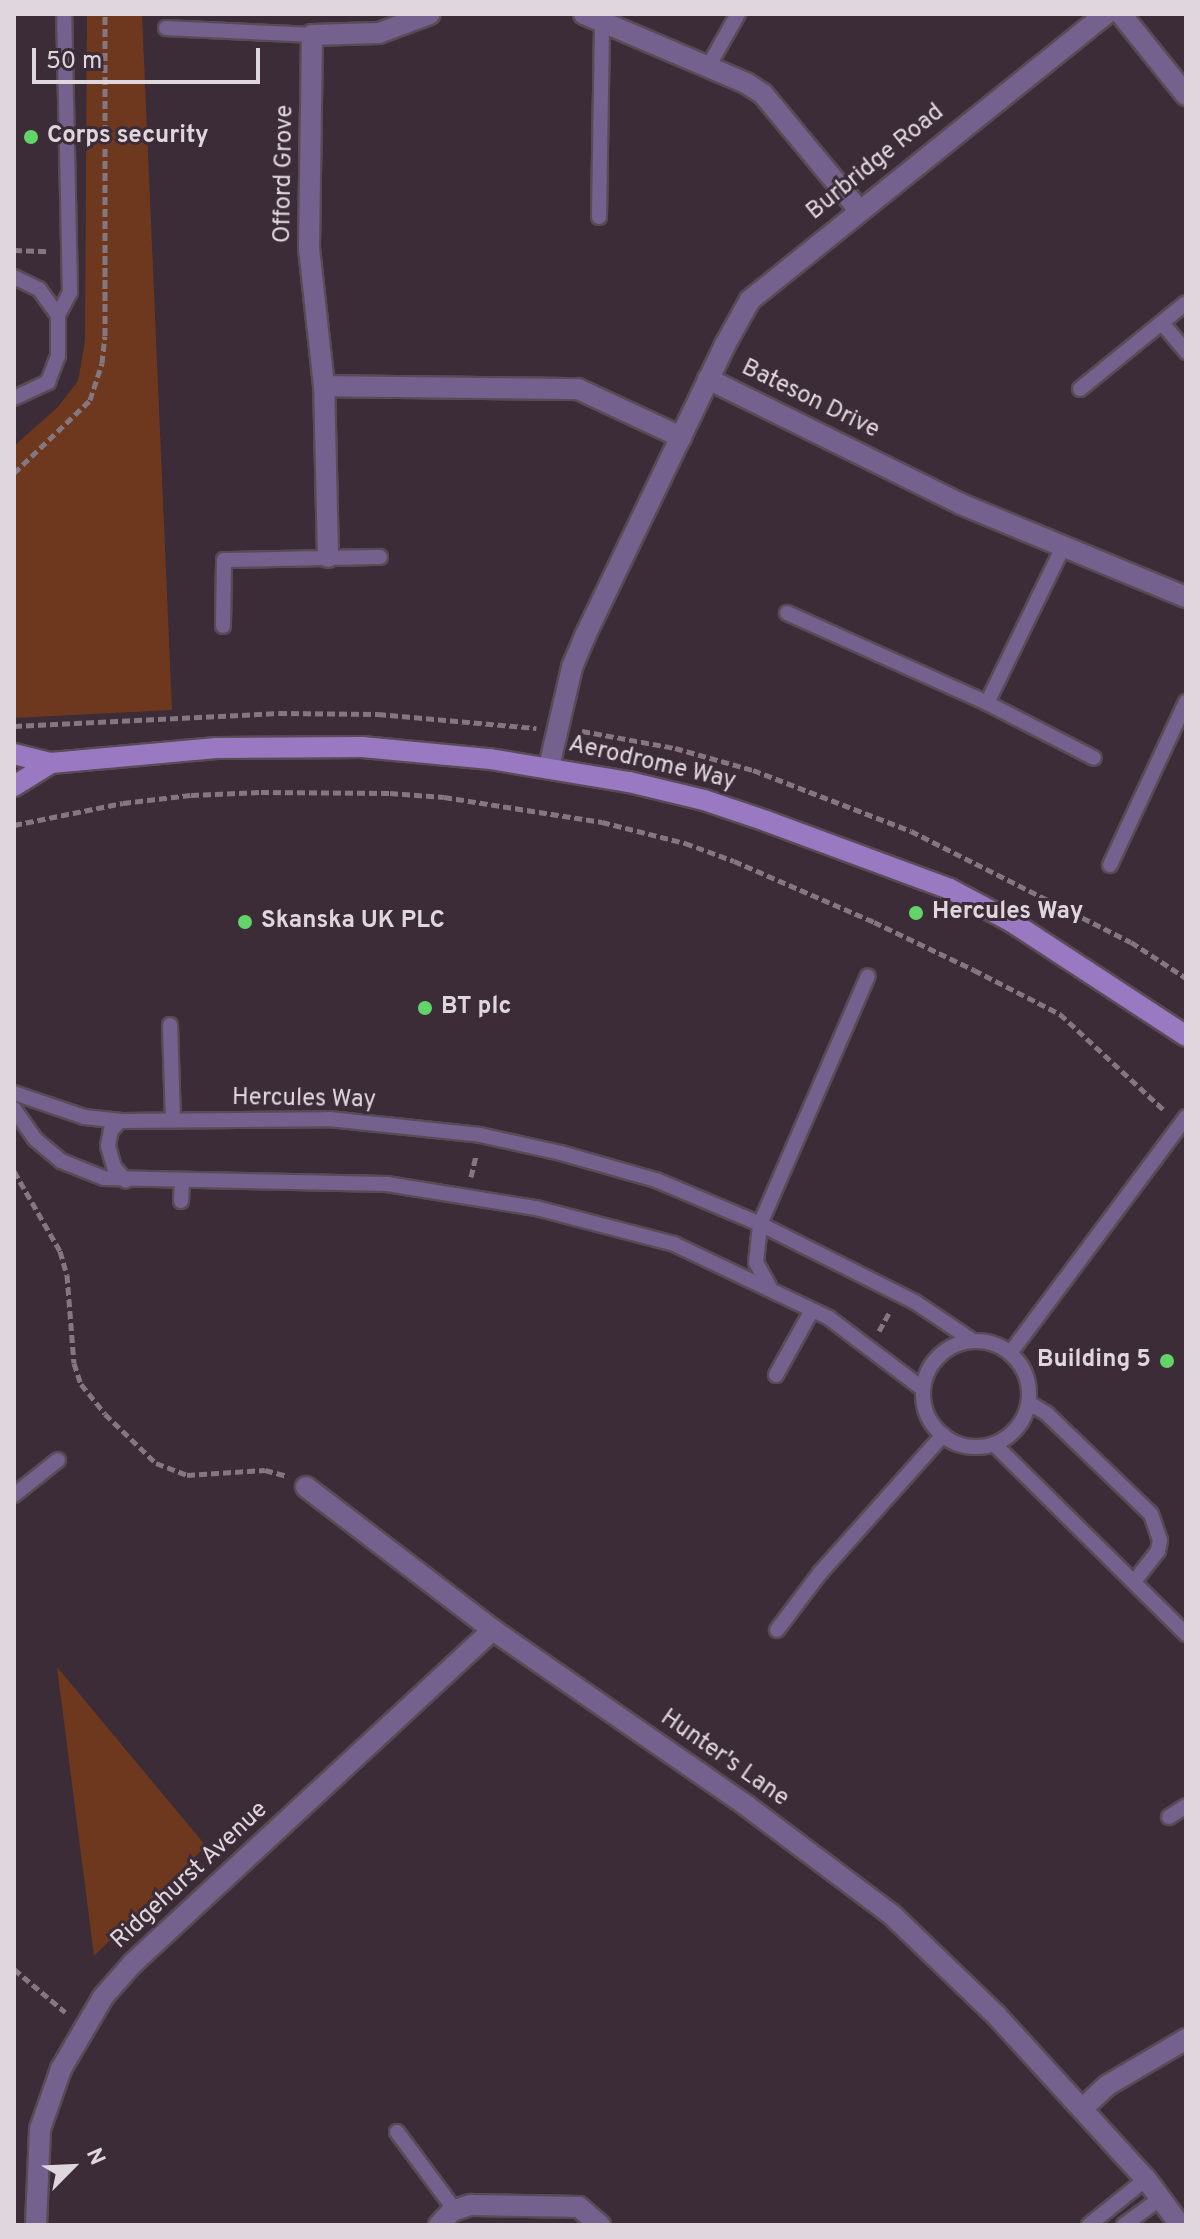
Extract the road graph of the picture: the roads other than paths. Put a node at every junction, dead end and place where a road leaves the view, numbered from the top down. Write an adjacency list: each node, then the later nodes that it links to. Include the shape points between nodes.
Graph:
1 (64, 14): 15 (lane, via 70,292)
2 (430, 14): 8 (street, via 379,33)
3 (738, 14): 9 (lane)
4 (1106, 14): 11 (street, Burbridge Road)
5 (1121, 14): 10 (street)
6 (593, 18): 9 (street); 12 (lane)
7 (166, 28): 8 (lane)
8 (312, 35): 19 (street, Offord Grove, via 310,258)
9 (708, 67): 11 (street, via 763,94)
10 (1186, 95)
11 (859, 210): 18 (street, Burbridge Road, via 750,300)
12 (599, 217)
13 (14, 277): 15 (lane, via 39,289)
14 (1186, 303): 16 (lane)
15 (58, 315): 21 (lane, via 58,356 48,382)
16 (1162, 323): 17 (lane); 20 (lane)
17 (1186, 352)
18 (708, 379): 22 (street, Bateson Drive); 23 (street, Bateson Drive, via 961,504)
19 (324, 386): 22 (street, via 578,389); 24 (street, Offord Grove)
20 (1080, 389)
21 (14, 398)
22 (681, 437): 34 (street, Bateson Drive, via 581,646)
23 (1063, 547): 26 (street, Bateson Drive); 30 (lane)
24 (328, 557): 25 (lane); 28 (lane, via 224,560)
25 (380, 557)
26 (1186, 597)
27 (787, 613): 30 (lane)
28 (223, 626)
29 (1186, 702): 36 (lane)
30 (987, 703): 32 (lane)
31 (14, 754): 33 (street, Aerodrome Way)
32 (1094, 758)
33 (51, 763): 34 (street, Aerodrome Way, via 216,748 362,747); 35 (street, Aerodrome Way)
34 (549, 767): 39 (street, Aerodrome Way, via 704,800 950,889 1012,922)
35 (14, 786)
36 (1110, 865)
37 (868, 976): 48 (lane)
38 (170, 1025): 42 (lane)
39 (1186, 1036)
40 (14, 1093): 44 (lane, Hercules Way, via 84,1117)
41 (14, 1109): 45 (lane, via 35,1139 61,1161)
42 (173, 1120): 44 (lane, Hercules Way); 48 (lane, Hercules Way, via 329,1119 480,1135 656,1180)
43 (1183, 1120): 52 (lane)
44 (120, 1121): 45 (lane, via 111,1130 108,1146 114,1167)
45 (126, 1181): 46 (lane)
46 (182, 1181): 47 (lane); 49 (lane, via 387,1184 467,1195 674,1244)
47 (181, 1201)
48 (760, 1224): 49 (lane, via 756,1263); 51 (lane, Hercules Way, via 915,1302)
49 (772, 1289): 50 (lane)
50 (812, 1310): 53 (lane); 54 (lane)
51 (970, 1339): 52 (lane, Hercules Way); 54 (lane, via 939,1355)
52 (1011, 1352): 55 (lane, via 1029,1383)
53 (776, 1375)
54 (923, 1389): 56 (lane, via 925,1412)
55 (1029, 1403): 57 (lane, via 1023,1421); 61 (lane, via 1151,1514 1160,1540 1158,1551)
56 (943, 1435): 57 (lane, via 959,1445); 63 (lane, via 820,1573)
57 (995, 1445): 61 (lane)
58 (58, 1460): 60 (lane)
59 (306, 1487): 62 (street, Hunter's Lane)
60 (14, 1495)
61 (1134, 1582): 64 (lane)
62 (493, 1630): 68 (street, Hunter's Lane, via 864,1892 976,1995); 73 (street, Ridgehurst Avenue, via 133,1963 103,1997 61,2069 40,2129)
63 (777, 1630)
64 (1186, 1634)
65 (1186, 1806): 66 (lane)
66 (1169, 1817)
67 (1186, 2039): 68 (street, via 1108,2085)
68 (1082, 2109): 70 (street, Hunter's Lane)
69 (397, 2132): 72 (lane)
70 (1146, 2179): 71 (street, Hunter's Lane); 76 (lane)
71 (1161, 2198): 77 (lane); 78 (street, Hunter's Lane)
72 (455, 2210): 74 (street); 75 (street, via 471,2205 579,2207)
73 (36, 2225)
74 (439, 2225)
75 (600, 2225)
76 (1089, 2225)
77 (1124, 2225)
78 (1180, 2225)

